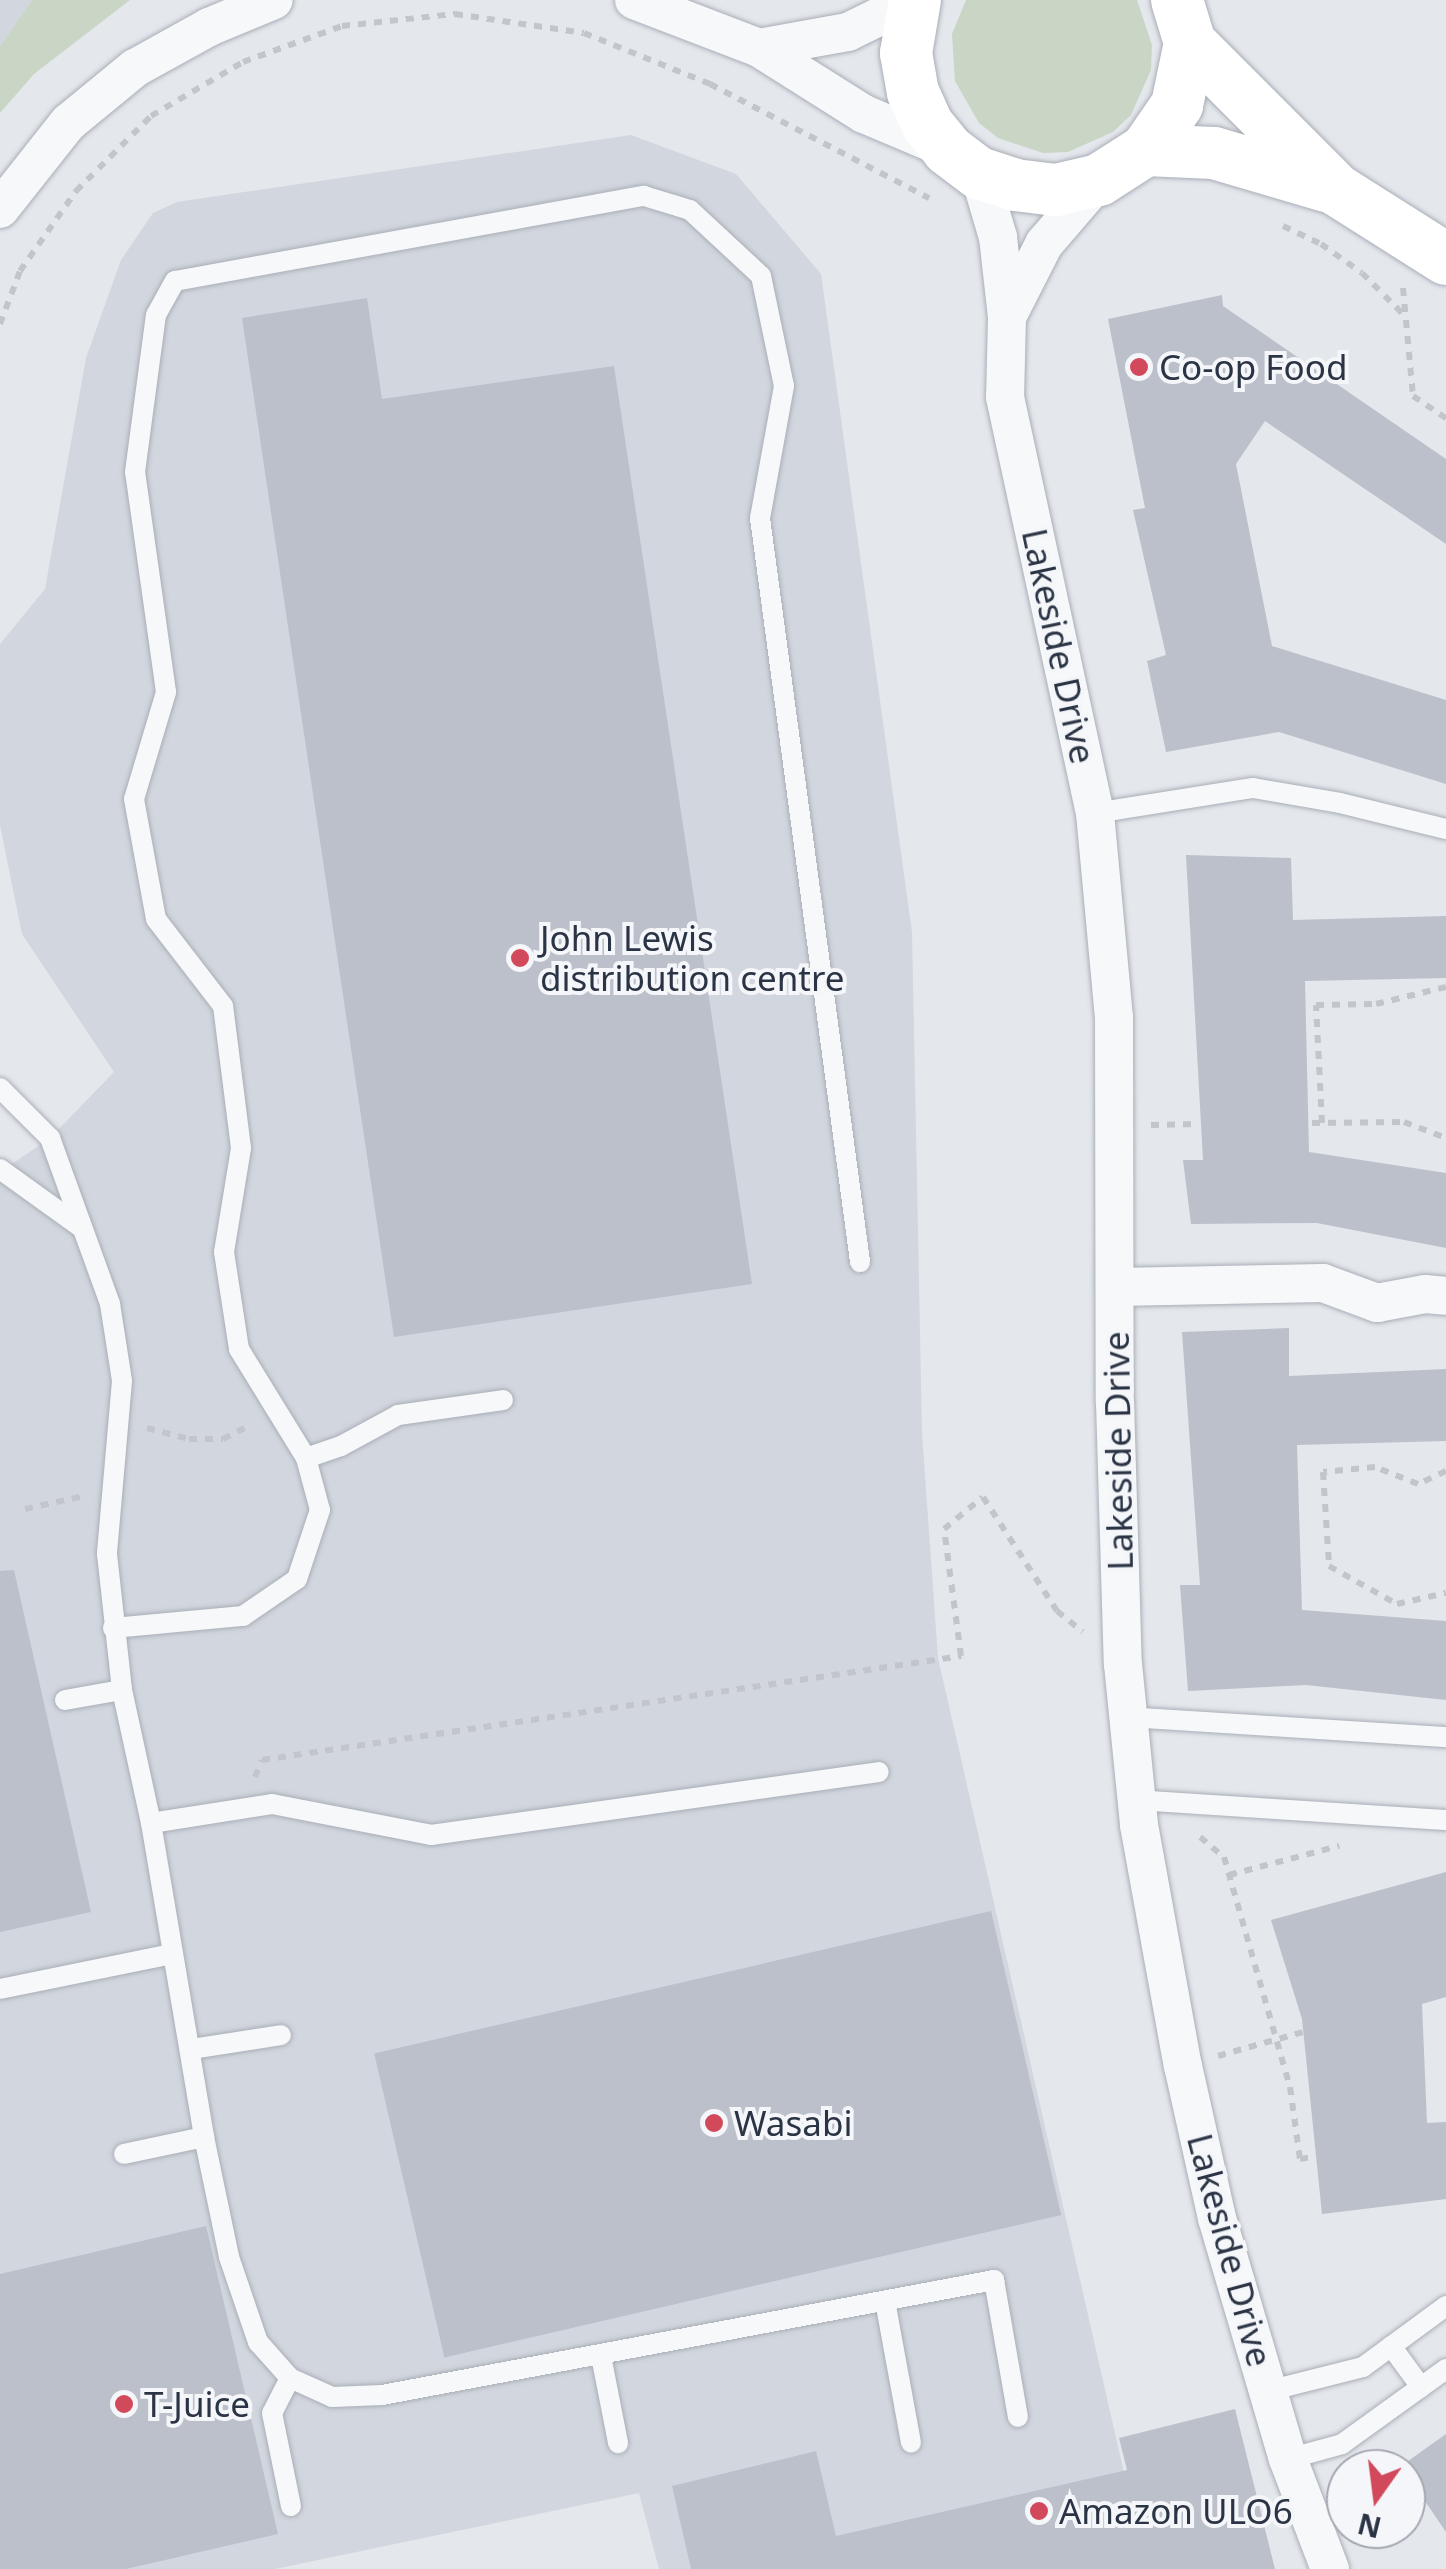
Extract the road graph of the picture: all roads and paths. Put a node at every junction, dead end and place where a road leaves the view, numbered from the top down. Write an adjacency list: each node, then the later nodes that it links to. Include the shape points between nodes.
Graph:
1 (274, 0): 10 (street, via 136,68 68,123)
2 (634, 0): 5 (street)
3 (914, 0): 5 (street, via 848,32); 7 (street, via 906,53 912,92)
4 (1184, 22): 6 (street, via 1177,105); 9 (street)
5 (760, 48): 7 (street)
6 (1146, 150): 8 (street); 9 (street, via 1214,153)
7 (956, 176): 8 (street, via 1056,190); 14 (street, Lakeside Drive, via 998,237); 16 (path, via 584,33 454,14 342,26 242,62 152,116 76,191 20,271)
8 (1099, 180): 14 (street, Lakeside Drive, via 1044,244)
9 (1337, 190): 12 (street)
10 (0, 209)
11 (1272, 220): 15 (path, via 1322,244)
12 (1397, 227): 13 (street); 15 (path)
13 (1446, 259)
14 (1007, 316): 18 (street, Lakeside Drive, via 1005,397)
15 (1405, 316): 17 (path, via 1413,396)
16 (0, 324)
17 (1446, 418)
18 (1094, 814): 19 (lane, via 1254,788); 28 (street, Lakeside Drive, via 1114,1017)
19 (1446, 830)
20 (1446, 986): 23 (path, via 1376,1004 1316,1005)
21 (0, 1088): 26 (lane, via 50,1138)
22 (1312, 1123): 23 (path)
23 (1322, 1123): 24 (path, via 1404,1122)
24 (1446, 1138)
25 (0, 1169): 26 (lane)
26 (84, 1230): 32 (lane, via 110,1304 122,1380)
27 (860, 1262): 31 (lane, via 760,518 784,386 761,276 690,210 644,196 175,281 156,315 135,472 166,692 134,799 156,919 223,1006 241,1148 224,1252 240,1349)
28 (1116, 1288): 29 (street, via 1323,1284 1377,1302); 39 (street, Lakeside Drive)
29 (1446, 1296)
30 (503, 1400): 33 (lane, via 398,1415)
31 (278, 1411): 32 (path, via 223,1439 189,1439); 33 (lane)
32 (117, 1420): 35 (lane)
33 (306, 1458): 38 (lane, via 320,1510 298,1579 243,1616)
34 (1446, 1471): 37 (path, via 1418,1484 1375,1467 1323,1472 1329,1566 1396,1604)
35 (109, 1491): 36 (path); 38 (lane)
36 (25, 1509)
37 (1446, 1593)
38 (114, 1628): 40 (lane)
39 (1123, 1664): 42 (street, Lakeside Drive); 45 (path, via 1057,1611 983,1497 944,1528 961,1656 262,1760)
40 (122, 1690): 41 (lane); 48 (lane)
41 (65, 1700)
42 (1127, 1717): 43 (lane); 46 (street, Lakeside Drive)
43 (1446, 1737)
44 (879, 1772): 45 (lane, via 431,1835 272,1804)
45 (242, 1808): 48 (lane)
46 (1138, 1813): 47 (lane); 50 (path, via 1212,1843); 57 (street, Lakeside Drive)
47 (1446, 1820)
48 (151, 1823): 51 (lane)
49 (1344, 1845): 50 (path)
50 (1229, 1875): 55 (path)
51 (172, 1954): 52 (lane); 56 (lane)
52 (0, 1990)
53 (1303, 2032): 55 (path)
54 (282, 2035): 56 (lane)
55 (1276, 2039): 57 (path); 60 (path, via 1300,2159)
56 (190, 2049): 58 (lane)
57 (1182, 2066): 68 (street, Lakeside Drive, via 1217,2218)
58 (204, 2137): 59 (lane); 66 (lane, via 229,2257 258,2342)
59 (124, 2154)
60 (1312, 2157)
61 (886, 2301): 64 (lane); 69 (lane, via 994,2280); 71 (lane)
62 (1446, 2306): 63 (lane)
63 (1391, 2346): 67 (lane); 68 (lane, via 1363,2366)
64 (601, 2356): 66 (lane, via 382,2396 332,2396); 70 (lane)
65 (1446, 2369): 67 (lane)
66 (290, 2378): 73 (lane, via 272,2413)
67 (1421, 2388): 72 (lane, via 1342,2444)
68 (1268, 2390): 72 (street, Lakeside Drive)
69 (1018, 2417)
70 (618, 2443)
71 (911, 2443)
72 (1288, 2459): 74 (street, Lakeside Drive)
73 (291, 2506)
74 (1330, 2569)

